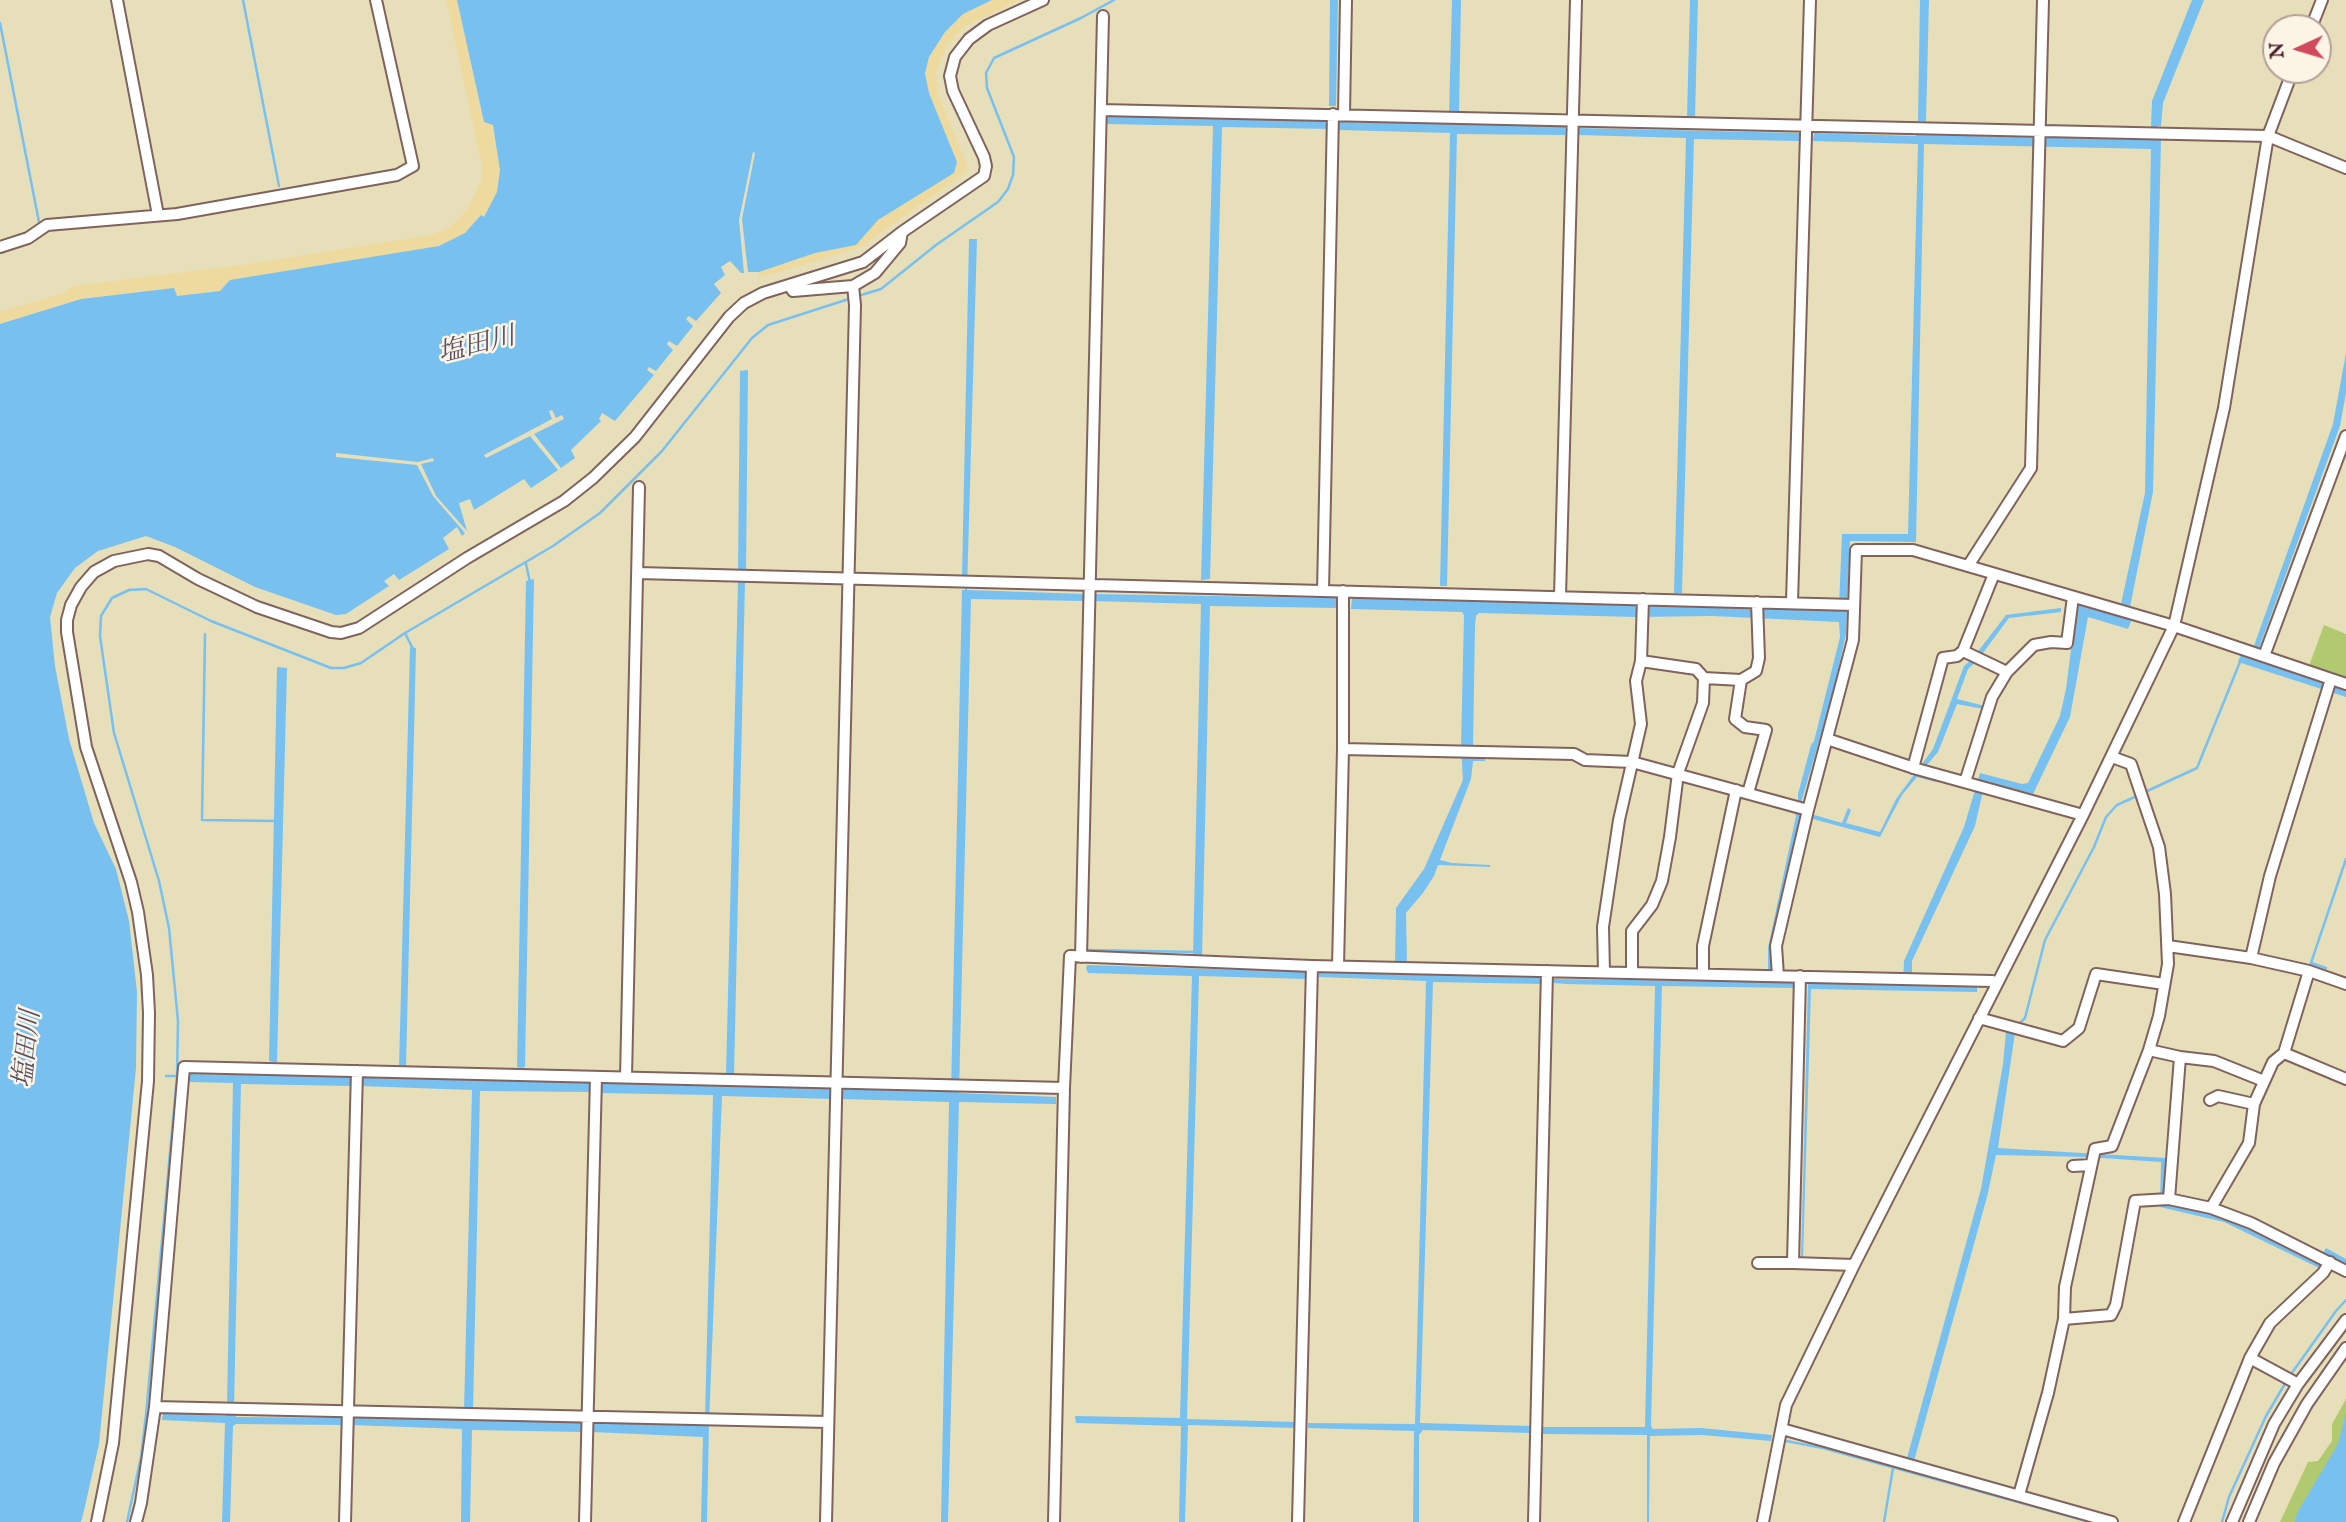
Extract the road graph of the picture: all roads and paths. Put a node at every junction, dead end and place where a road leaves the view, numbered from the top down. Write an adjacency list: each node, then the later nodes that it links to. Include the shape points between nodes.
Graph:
1 (117, 0): 17 (street)
2 (376, 0): 17 (street, via 413,166 397,175)
3 (1043, 0): 18 (street, via 988,25 969,38 956,57 950,76 953,91 984,157 984,176)
4 (1346, 0): 11 (street)
5 (1576, 0): 12 (street)
6 (1810, 0): 13 (street)
7 (2043, 0): 14 (street)
8 (1102, 16): 10 (street)
9 (2288, 84): 15 (street)
10 (1101, 110): 11 (street); 29 (street)
11 (1333, 117): 12 (street); 28 (street)
12 (1573, 120): 13 (street); 30 (street)
13 (1807, 126): 14 (street); 35 (street)
14 (2040, 132): 15 (street); 24 (street, via 2031,468)
15 (2268, 136): 16 (street); 37 (street, via 2224,408)
16 (2346, 168)
17 (158, 215): 19 (street, via 47,225 28,238)
18 (902, 232): 20 (street, via 863,262); 21 (street, via 900,243 875,273)
19 (0, 247)
20 (789, 286): 21 (street, via 793,290); 104 (street, via 763,293 729,317 635,437 564,501 350,632 331,632 257,607 148,554 114,561 80,587 71,605 67,632 86,747 138,912 149,1013 148,1081 113,1443)
21 (853, 289): 27 (street)
22 (2346, 436): 38 (street)
23 (639, 487): 25 (street)
24 (1968, 566): 26 (street); 36 (street, via 1913,550 1856,550)
25 (638, 573): 27 (street); 75 (street)
26 (1994, 574): 31 (street); 39 (street)
27 (847, 579): 29 (street, via 966,582); 81 (street)
28 (1323, 591): 29 (street, via 1206,588); 32 (street)
29 (1089, 594): 57 (street)
30 (1560, 596): 32 (street, via 1443,594); 34 (street)
31 (2073, 597): 37 (street); 41 (street, via 2067,643 2034,645)
32 (1344, 599): 47 (street)
33 (1758, 601): 34 (street); 35 (street); 44 (street, via 1759,658 1756,671)
34 (1643, 602): 40 (street)
35 (1792, 602): 36 (street)
36 (1851, 605): 46 (street, via 1853,640)
37 (2174, 626): 38 (street); 48 (street)
38 (2258, 654): 43 (street)
39 (1972, 655): 41 (street); 50 (street, via 1943,658)
40 (1641, 661): 42 (street, via 1696,669); 49 (street, via 1636,681 1641,724)
41 (2007, 672): 52 (street, via 1992,697)
42 (1704, 678): 44 (street); 51 (street, via 1703,703)
43 (2331, 679): 45 (street); 58 (street, via 2270,876)
44 (1741, 680): 53 (street, via 1735,719 1745,727 1766,730)
45 (2346, 684)
46 (1827, 739): 50 (street); 54 (street)
47 (1343, 749): 49 (street, via 1574,754 1585,760); 60 (street)
48 (2112, 757): 55 (street); 56 (street, via 2131,764 2159,848)
49 (1632, 762): 51 (street); 63 (street, via 1604,928)
50 (1918, 769): 52 (street)
51 (1678, 773): 53 (street); 64 (street, via 1662,881 1652,905 1632,931)
52 (1975, 784): 55 (street)
53 (1742, 791): 54 (street); 65 (street, via 1703,946)
54 (1802, 808): 66 (street, via 1776,946)
55 (2083, 815): 68 (street)
56 (2168, 946): 58 (street); 69 (street)
57 (1081, 957): 59 (street); 80 (street, via 1070,956)
58 (2251, 958): 62 (street)
59 (1312, 966): 60 (street); 110 (street)
60 (1338, 966): 61 (street)
61 (1548, 971): 63 (street); 111 (street)
62 (2309, 971): 70 (street); 73 (street)
63 (1604, 972): 64 (street)
64 (1632, 973): 65 (street)
65 (1703, 974): 66 (street)
66 (1778, 976): 67 (street)
67 (1800, 976): 68 (street); 90 (street)
68 (1997, 983): 71 (street)
69 (2164, 984): 71 (street, via 2096,974 2079,1028 2063,1041); 72 (street)
70 (2346, 984)
71 (1979, 1018): 91 (street)
72 (2148, 1050): 74 (street); 84 (street, via 2112,1146)
73 (2284, 1053): 77 (street); 78 (street, via 2273,1062)
74 (2180, 1057): 78 (street, via 2214,1061); 86 (street)
75 (626, 1077): 79 (street); 81 (street)
76 (356, 1078): 79 (street, via 402,1072 521,1075); 98 (street, via 273,1069 184,1067); 99 (street)
77 (2346, 1079)
78 (2264, 1081): 83 (street)
79 (596, 1084): 101 (street)
80 (1065, 1088): 81 (street, via 949,1085); 109 (street)
81 (837, 1090): 100 (street)
82 (2210, 1100): 83 (street, via 2218,1096)
83 (2254, 1104): 87 (street, via 2249,1143)
84 (2093, 1159): 85 (street); 93 (street, via 2065,1287)
85 (2073, 1166)
86 (2164, 1200): 87 (street); 93 (street, via 2135,1201 2116,1305 2110,1314)
87 (2211, 1208): 88 (street)
88 (2325, 1260): 92 (street); 96 (street, via 2323,1273 2270,1323)
89 (1758, 1262): 90 (street)
90 (1793, 1263): 91 (street)
91 (1854, 1265): 102 (street, via 1786,1405)
92 (2346, 1271)
93 (2064, 1319): 103 (street)
94 (2346, 1320): 97 (street)
95 (2346, 1348): 116 (street, via 2274,1463)
96 (2250, 1358): 97 (street); 114 (street)
97 (2292, 1380): 115 (street)
98 (155, 1407): 99 (street); 105 (street)
99 (348, 1418): 101 (street, via 468,1414); 106 (street)
100 (828, 1422): 101 (street); 108 (street)
101 (587, 1424): 107 (street)
102 (1782, 1429): 103 (street); 112 (street)
103 (2019, 1495): 113 (street)
104 (97, 1522)
105 (136, 1522)
106 (345, 1522)
107 (585, 1522)
108 (825, 1522)
109 (1054, 1522)
110 (1298, 1522)
111 (1534, 1522)
112 (1763, 1522)
113 (2112, 1522)
114 (2184, 1522)
115 (2232, 1522)
116 (2249, 1522)

